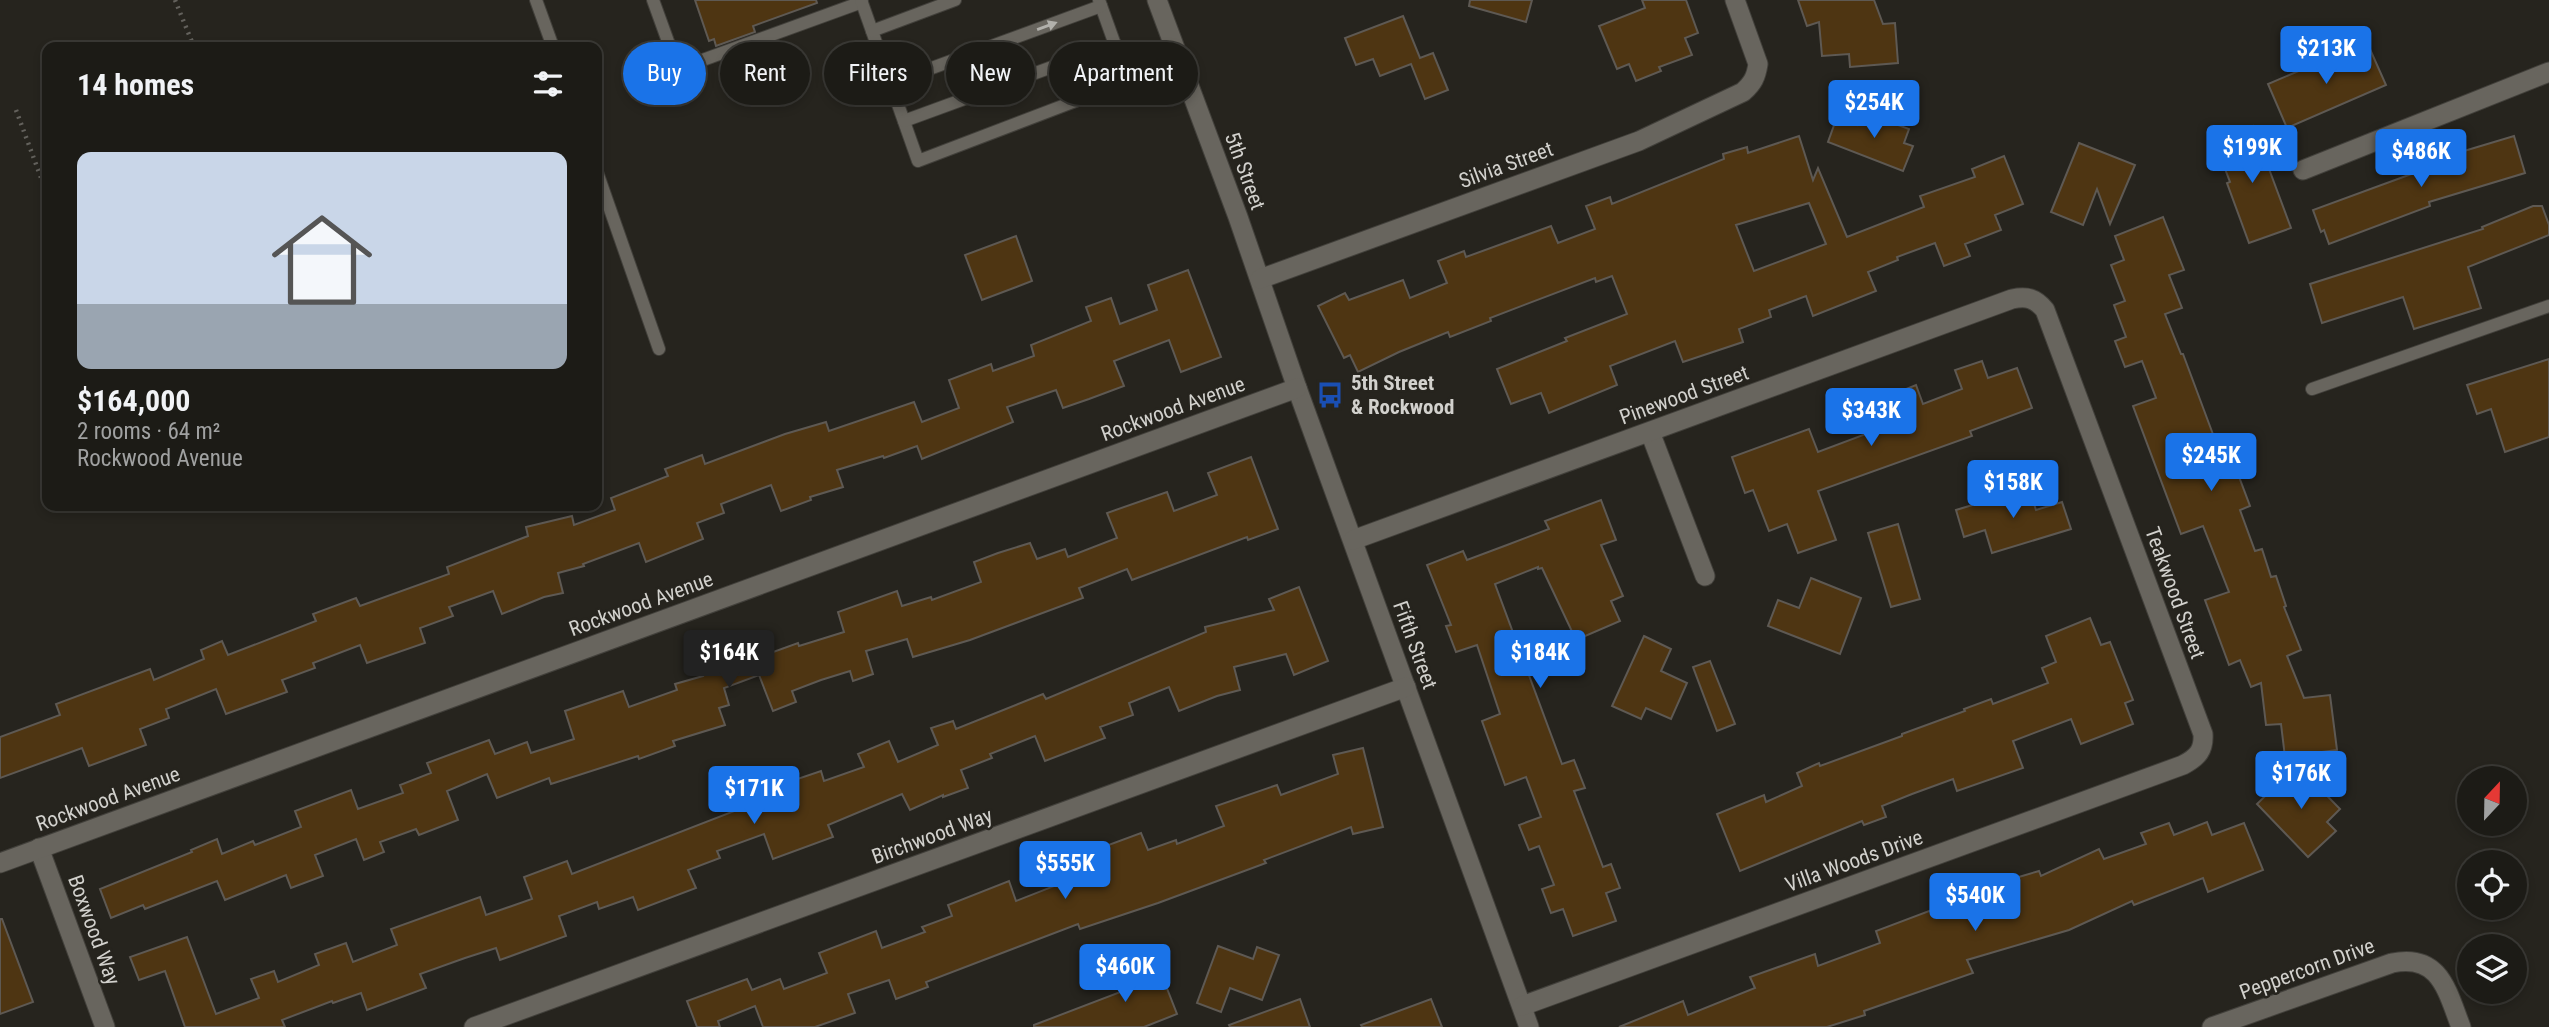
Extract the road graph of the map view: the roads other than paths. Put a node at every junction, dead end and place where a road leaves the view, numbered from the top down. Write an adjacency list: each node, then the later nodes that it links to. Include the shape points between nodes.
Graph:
1 (536, 0): 9 (lane)
2 (653, 0): 6 (lane, via 678,69)
3 (955, 0): 8 (lane)
4 (1157, 0): 20 (street, 5th Street)
5 (1735, 0): 20 (street, Silvia Street, via 1758,64 1752,84 1743,92 1639,141)
6 (862, 1): 8 (lane)
7 (1100, 3): 11 (lane); 12 (lane, one-way to 7)
8 (872, 31): 10 (lane)
9 (551, 42)
10 (876, 42)
11 (1114, 42)
12 (932, 67)
13 (1049, 68): 17 (lane)
14 (2549, 72): 18 (street)
15 (899, 105): 17 (lane)
16 (1065, 105): 17 (lane, via 918,161)
17 (904, 121)
18 (2303, 170)
19 (602, 186): 23 (lane)
20 (1260, 279): 24 (street, Fifth Street)
21 (2032, 298): 26 (street, Pinewood Street, via 2012,299); 30 (street, Teakwood Street, via 2045,310 2203,734)
22 (2549, 306): 25 (lane)
23 (659, 349)
24 (1297, 388): 27 (street, Fifth Street); 31 (street, Rockwood Avenue)
25 (2312, 390)
26 (1650, 432): 27 (street, Pinewood Street); 28 (street)
27 (1353, 540): 29 (street, Fifth Street)
28 (1705, 576)
29 (1406, 687): 33 (street, Fifth Street); 35 (street, Birchwood Way)
30 (2200, 753): 33 (street, Villa Woods Drive, via 2183,765)
31 (39, 848): 32 (street, Rockwood Avenue); 34 (street, Boxwood Way)
32 (0, 863)
33 (1522, 1006): 36 (street, Fifth Street)
34 (105, 1027)
35 (474, 1027)
36 (1529, 1027)
37 (2213, 1027): 38 (street, Peppercorn Drive, via 2406,960 2434,971 2446,985)
38 (2461, 1027)

